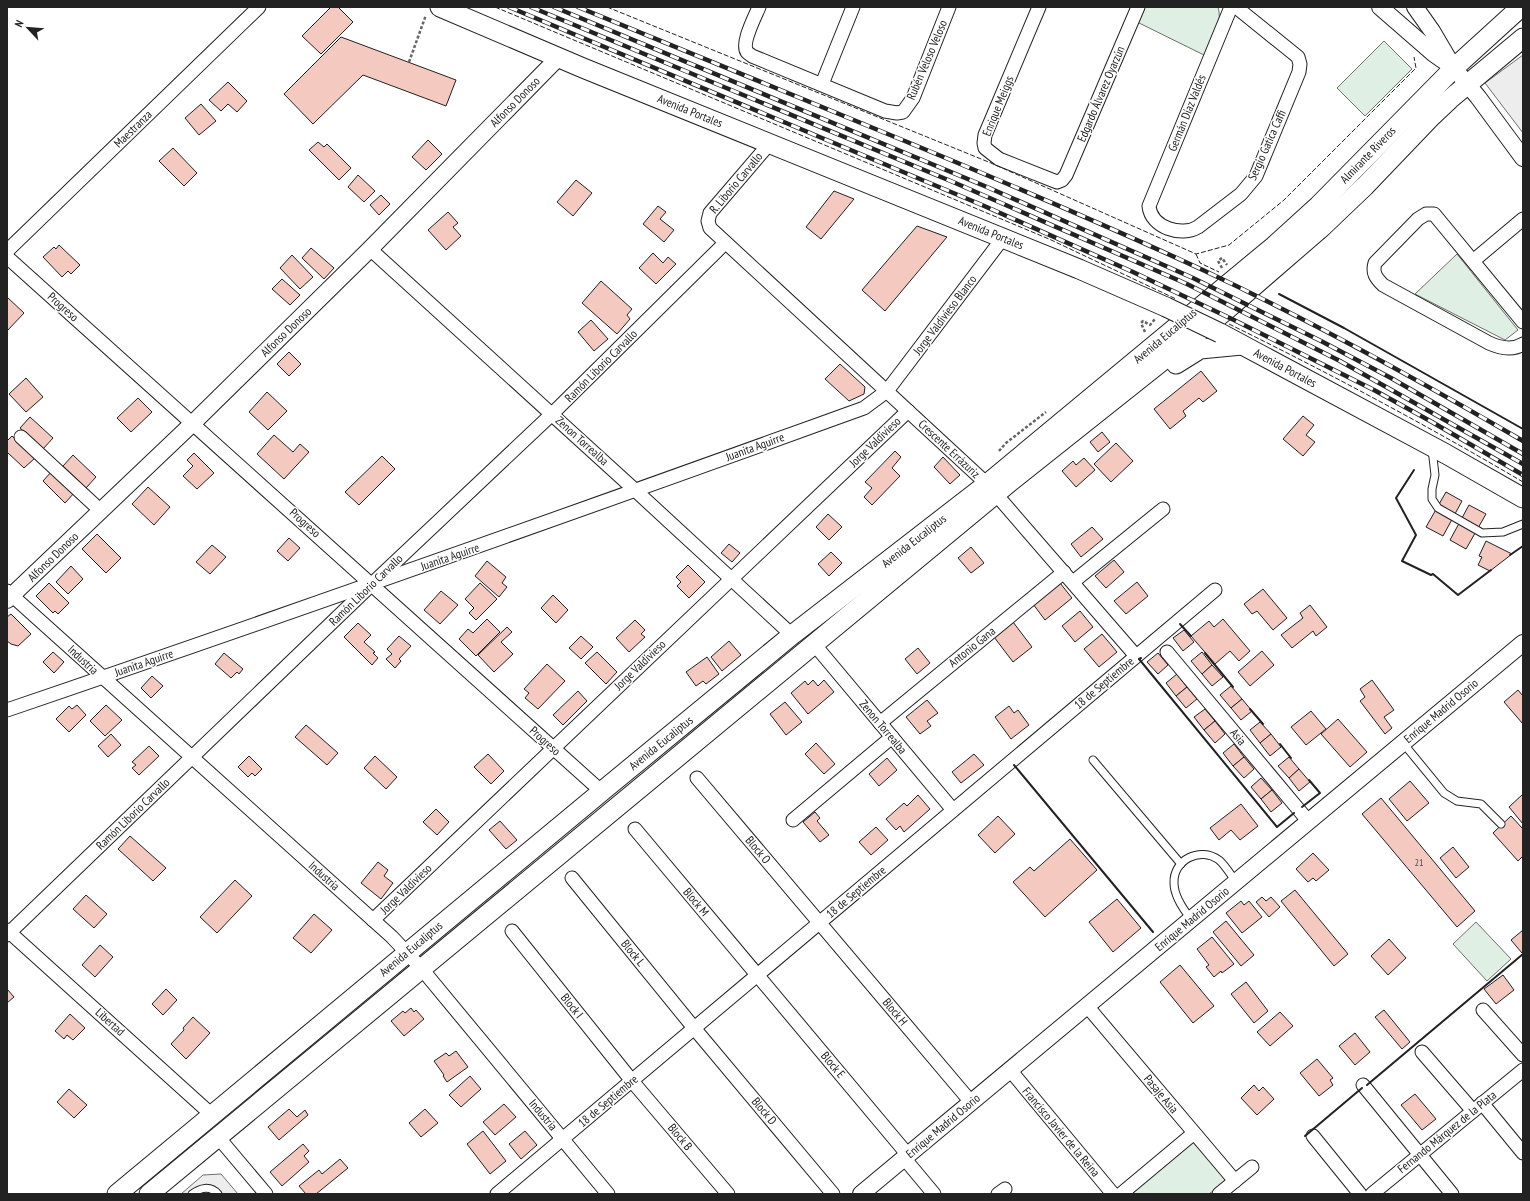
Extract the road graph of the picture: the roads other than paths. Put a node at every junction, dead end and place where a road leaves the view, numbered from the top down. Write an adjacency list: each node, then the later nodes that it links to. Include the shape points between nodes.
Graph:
1 (259, 7): 27 (street, Maestranza)
2 (759, 7): 17 (street, via 746,38 747,52)
3 (853, 7): 17 (street)
4 (949, 7): 17 (street, Rubén Veloso Veloso, via 913,98 903,112 897,114 885,111)
5 (1039, 7): 21 (street, Enrique Meiggs, via 985,135 984,143 989,153 999,159 1051,180)
6 (1138, 7): 21 (street, Edgardo Álvarez Oyarzún)
7 (1231, 7): 22 (street, Germán Díaz Valdés, via 1152,197 1149,206)
8 (1236, 7): 22 (street, Sergio Gatica Caffi, via 1298,57 1299,72 1256,176 1241,194 1191,231 1181,232)
9 (1408, 7): 13 (street, via 1400,14)
10 (1415, 7): 16 (street)
11 (1521, 7): 16 (main road, Almirante Riveros)
12 (433, 10): 15 (main road, Avenida Portales)
13 (1386, 12): 16 (street)
14 (1522, 41): 18 (main road, Almirante Riveros)
15 (559, 57): 19 (main road, Avenida Portales); 26 (street, Alfonso Donoso)
16 (1454, 68): 18 (street); 30 (main road, Almirante Riveros, via 1318,206)
17 (822, 84)
18 (1468, 84): 20 (street); 31 (main road, Almirante Riveros, via 1432,116 1322,227)
19 (770, 143): 24 (main road, Avenida Portales); 25 (street, R. Liborio Carvallo, via 710,213 710,228)
20 (1523, 158)
21 (1062, 180)
22 (1153, 219)
23 (1523, 219): 29 (street)
24 (1003, 238): 33 (main road, Avenida Portales, bridge, via 1111,282); 35 (street, Jorge Valdivieso Blanco)
25 (725, 243): 35 (street, Crescente Errázuriz); 37 (street, Ramón Liborio Carvallo)
26 (370, 249): 37 (street, Zenon Torrealba); 38 (street, Alfonso Donoso)
27 (7, 251)
28 (7, 256): 38 (street, Progreso)
29 (1473, 261): 32 (street); 34 (street, via 1439,218 1434,214 1426,214 1375,263 1373,269 1375,277 1383,285 1489,343 1513,348)
30 (1210, 298): 41 (main road, Avenida Eucaliptus)
31 (1225, 311): 41 (main road, Avenida Eucaliptus)
32 (1523, 322)
33 (1242, 344): 40 (main road, Avenida Portales); 41 (main road, via 1200,349 1183,358 1067,453 1036,475)
34 (1523, 344)
35 (887, 392): 36 (street, Crescente Errázuriz); 42 (street, Juanita Aguirre, via 864,408)
36 (908, 411): 41 (street, Crescente Errázuriz); 48 (street, Jorge Valdivieso)
37 (552, 414): 42 (street, Zenon Torrealba); 50 (street, Ramón Liborio Carvallo)
38 (193, 423): 45 (street, Alfonso Donoso); 50 (street, Progreso)
39 (21, 438): 45 (street)
40 (1432, 447): 43 (main road, Avenida Portales); 46 (lane, via 1435,475 1432,499 1438,508 1482,533 1503,532)
41 (998, 487): 47 (street, Crescente Errázuriz); 53 (main road, Avenida Eucaliptus); 55 (main road, Avenida Eucaliptus)
42 (636, 490): 48 (street, Zenon Torrealba); 50 (street, Juanita Aguirre)
43 (1523, 498)
44 (1163, 509): 49 (street)
45 (101, 511): 52 (street, Alfonso Donoso)
46 (1523, 524)
47 (1064, 572): 49 (street, Crescente Errázuriz); 60 (street, Antonio Gana)
48 (731, 579): 53 (street, Zenon Torrealba); 63 (street, Jorge Valdivieso)
49 (1073, 582): 57 (street, Crescente Errázuriz)
50 (372, 584): 58 (street, Juanita Aguirre); 63 (street, Progreso); 64 (street, Ramón Liborio Carvallo)
51 (1215, 590): 57 (street, 18 de Septiembre)
52 (9, 595): 58 (street, Industria)
53 (792, 636): 67 (main road, Avenida Eucaliptus)
54 (1523, 643): 62 (street, Enrique Madrid Osorio)
55 (814, 644): 60 (street, Zenon Torrealba); 82 (main road, Avenida Eucaliptus)
56 (1167, 652): 70 (street, Asia)
57 (1136, 656): 68 (street, 18 de Septiembre)
58 (102, 678): 59 (street, Juanita Aguirre); 64 (street, Industria)
59 (7, 710)
60 (880, 723): 61 (street, Zenon Torrealba)
61 (892, 737): 68 (street, Zenon Torrealba); 69 (street)
62 (1403, 743): 70 (street, Enrique Madrid Osorio); 71 (lane, via 1444,792 1457,801 1481,804)
63 (553, 749): 67 (street, Progreso); 77 (street, Jorge Valdivieso)
64 (192, 758): 77 (street, Industria); 80 (street, Ramón Liborio Carvallo)
65 (1093, 760): 73 (lane)
66 (697, 778): 78 (street, Block O)
67 (602, 791): 81 (main road, Avenida Eucaliptus)
68 (953, 810): 78 (street, 18 de Septiembre)
69 (793, 820)
70 (1309, 822): 75 (street, Enrique Madrid Osorio)
71 (1501, 824)
72 (634, 829): 83 (street, Block M)
73 (1181, 864): 75 (lane, via 1200,854 1214,857); 76 (lane, via 1174,877 1174,884 1178,899)
74 (572, 878): 86 (street, Block L)
75 (1236, 882): 76 (street, Enrique Madrid Osorio)
76 (1191, 919): 84 (street, Enrique Madrid Osorio)
77 (373, 920): 81 (street, Industria)
78 (820, 923): 83 (street, 18 de Septiembre); 93 (street, Block H)
79 (512, 931): 91 (street, Block I)
80 (8, 933): 95 (street, Libertad)
81 (407, 953): 82 (street, Industria); 95 (main road, Avenida Eucaliptus)
82 (421, 968): 98 (main road, Avenida Eucaliptus); 99 (street, Industria)
83 (757, 975): 86 (street, 18 de Septiembre); 102 (street, Block E)
84 (1087, 1006): 89 (street, Enrique Madrid Osorio); 96 (street, Pasaje Asia)
85 (1483, 1010): 88 (street)
86 (694, 1028): 91 (street, 18 de Septiembre); 113 (street, Block D)
87 (1422, 1052): 94 (street)
88 (1523, 1055)
89 (1010, 1070): 93 (street, Enrique Madrid Osorio); 116 (street, Francisco Javier de la Reina)
90 (1523, 1070): 94 (street, Fernando Márquez de la Plata)
91 (632, 1080): 99 (street, 18 de Septiembre); 112 (street, Block B)
92 (1362, 1085): 101 (street)
93 (971, 1102): 102 (street, Enrique Madrid Osorio)
94 (1477, 1107): 100 (street); 101 (street, Fernando Márquez de la Plata)
95 (212, 1115): 105 (main road, Avenida Eucaliptus)
96 (1194, 1133): 104 (street, Pasaje Asia); 117 (street)
97 (1313, 1136): 119 (street)
98 (218, 1137): 106 (main road, Avenida Eucaliptus); 109 (street)
99 (563, 1139): 110 (street, 18 de Septiembre); 111 (street, Industria)
100 (1523, 1153)
101 (1420, 1155): 120 (street, Fernando Márquez de la Plata); 121 (street)
102 (906, 1156): 114 (street, Enrique Madrid Osorio); 115 (street, Block E)
103 (1252, 1167): 104 (street)
104 (1235, 1181): 118 (street)
105 (117, 1194)
106 (149, 1194)
107 (192, 1194): 108 (lane, via 207,1188)
108 (218, 1194)
109 (266, 1194)
110 (497, 1194)
111 (608, 1194)
112 (728, 1194)
113 (833, 1194)
114 (861, 1194)
115 (934, 1194)
116 (1113, 1194)
117 (1121, 1194)
118 (1219, 1194)
119 (1360, 1194)
120 (1372, 1194)
121 (1452, 1194)

